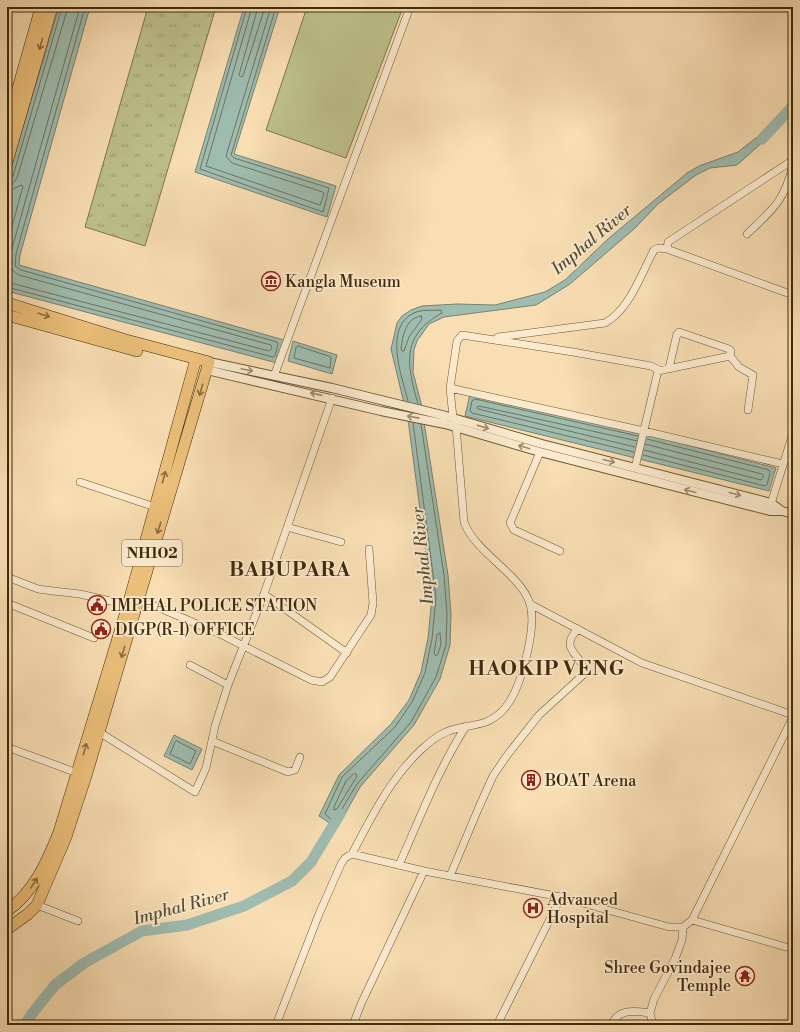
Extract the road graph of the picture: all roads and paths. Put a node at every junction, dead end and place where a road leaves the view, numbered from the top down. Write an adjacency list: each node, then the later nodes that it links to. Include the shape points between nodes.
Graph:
1 (41, 7): 4 (highway)
2 (52, 7): 6 (highway, one-way to 6)
3 (410, 7): 19 (street)
4 (7, 126)
5 (793, 160): 9 (street, via 668,242)
6 (7, 162)
7 (793, 165): 8 (street, via 781,200)
8 (747, 234)
9 (667, 249): 10 (street); 13 (street, via 654,250 625,306 612,319)
10 (793, 295)
11 (8, 303): 15 (highway, one-way to 15)
12 (7, 315): 15 (highway)
13 (489, 339): 18 (street, via 651,366); 20 (street, via 465,335 459,337)
14 (730, 356): 17 (street); 17 (street, via 729,349 679,332); 22 (street, via 739,368 752,375)
15 (195, 362): 16 (highway); 27 (highway, NH102)
16 (208, 366): 19 (street, one-way to 19); 21 (street, one-way to 16); 27 (highway, NH102, one-way to 27)
17 (669, 368): 18 (street)
18 (659, 370): 25 (street)
19 (274, 376): 23 (street)
20 (450, 388): 23 (street); 25 (street)
21 (332, 398): 23 (street, one-way to 21, via 381,411); 35 (street)
22 (748, 410)
23 (448, 419): 24 (street); 30 (street, one-way to 30)
24 (456, 426): 28 (street, one-way to 24); 43 (street, via 463,512 467,529 524,591)
25 (644, 431): 29 (street); 30 (street)
26 (793, 433): 29 (street)
27 (177, 450): 33 (highway, NH102)
28 (540, 452): 32 (street, one-way to 28); 38 (street, via 510,523 514,530)
29 (783, 464): 32 (street)
30 (635, 468): 32 (street, one-way to 32)
31 (80, 482): 33 (street)
32 (770, 507): 34 (street)
33 (160, 509): 42 (highway, NH102)
34 (793, 514)
35 (288, 527): 36 (street); 40 (street)
36 (341, 542)
37 (369, 549): 47 (street, via 372,610)
38 (560, 551)
39 (7, 577): 42 (street, via 38,588)
40 (264, 594): 46 (street); 47 (street)
41 (7, 603): 45 (street)
42 (133, 603): 46 (street, via 166,610); 52 (highway, NH102, one-way to 52); 56 (highway, NH102, one-way to 42)
43 (530, 604): 44 (street); 51 (street, via 531,632 528,649 509,702 486,722)
44 (578, 629): 50 (street, via 642,663); 60 (street, via 570,644 584,668 583,675 539,715 508,754 479,807)
45 (94, 638)
46 (244, 646): 47 (street, via 318,682 326,681); 49 (street)
47 (347, 653)
48 (190, 665): 49 (street)
49 (228, 685): 53 (street)
50 (793, 716): 64 (street)
51 (466, 726): 57 (street, via 440,734 422,749 391,784); 58 (street, via 437,778)
52 (99, 732): 53 (street, via 195,792 206,768); 56 (highway, NH102)
53 (212, 741): 55 (street, via 288,772 295,770)
54 (7, 747): 56 (street)
55 (300, 757)
56 (82, 774): 62 (highway, NH102, via 64,843); 63 (highway, NH102, one-way to 56, via 30,890 41,873)
57 (352, 854): 58 (street); 70 (street, via 341,864)
58 (399, 865): 59 (street)
59 (424, 871): 60 (street); 71 (street, via 361,1004)
60 (450, 876): 61 (street)
61 (561, 897): 66 (street, via 669,927); 72 (street)
62 (37, 905): 65 (street); 67 (highway, NH102)
63 (7, 911)
64 (692, 920): 66 (street); 68 (street)
65 (78, 921)
66 (683, 927): 69 (street, via 681,945 654,999)
67 (7, 929)
68 (793, 950)
69 (650, 1013): 73 (street, via 625,1012 616,1017); 74 (street)
70 (276, 1025)
71 (354, 1025)
72 (497, 1025)
73 (611, 1025)
74 (653, 1025)

